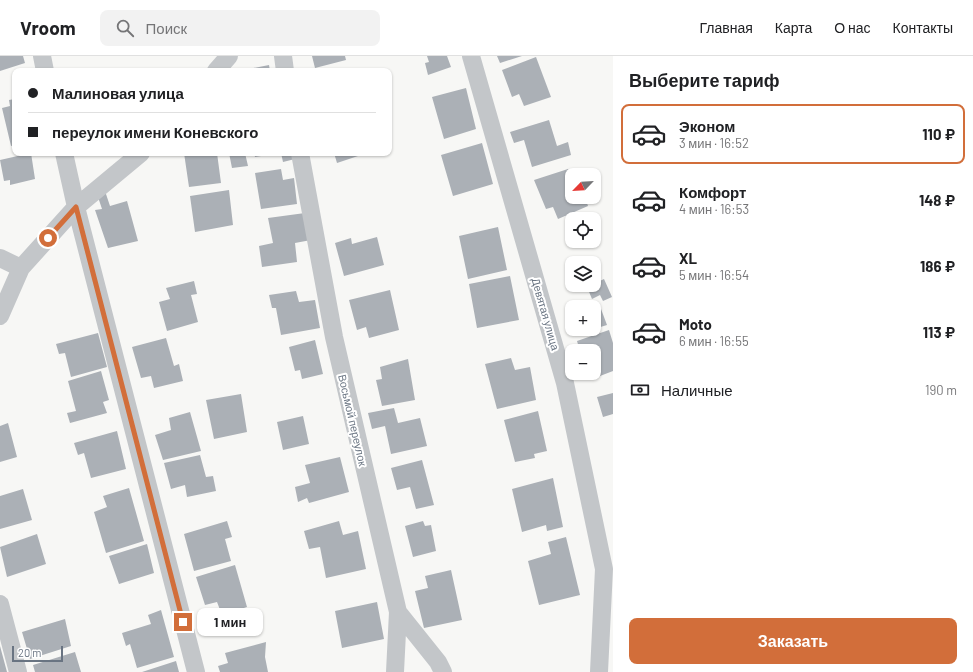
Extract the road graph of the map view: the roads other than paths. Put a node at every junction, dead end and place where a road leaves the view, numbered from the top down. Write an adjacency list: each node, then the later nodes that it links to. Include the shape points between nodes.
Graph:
1 (42, 56): 5 (street)
2 (229, 56): 6 (street)
3 (283, 56): 7 (street)
4 (471, 56): 21 (street, Девятая улица, via 566,383 604,569)
5 (44, 68)
6 (219, 68)
7 (285, 68)
8 (65, 156): 11 (street)
9 (137, 156): 11 (street)
10 (301, 156): 16 (street, Восьмой переулок, via 334,337)
11 (76, 207): 13 (street); 18 (street)
12 (0, 258): 13 (street)
13 (21, 268): 14 (street)
14 (0, 316)
15 (0, 604): 17 (street)
16 (398, 612): 19 (street); 20 (street, Восьмой переулок)
17 (18, 672)
18 (196, 672)
19 (395, 672)
20 (443, 672)
21 (599, 672)

